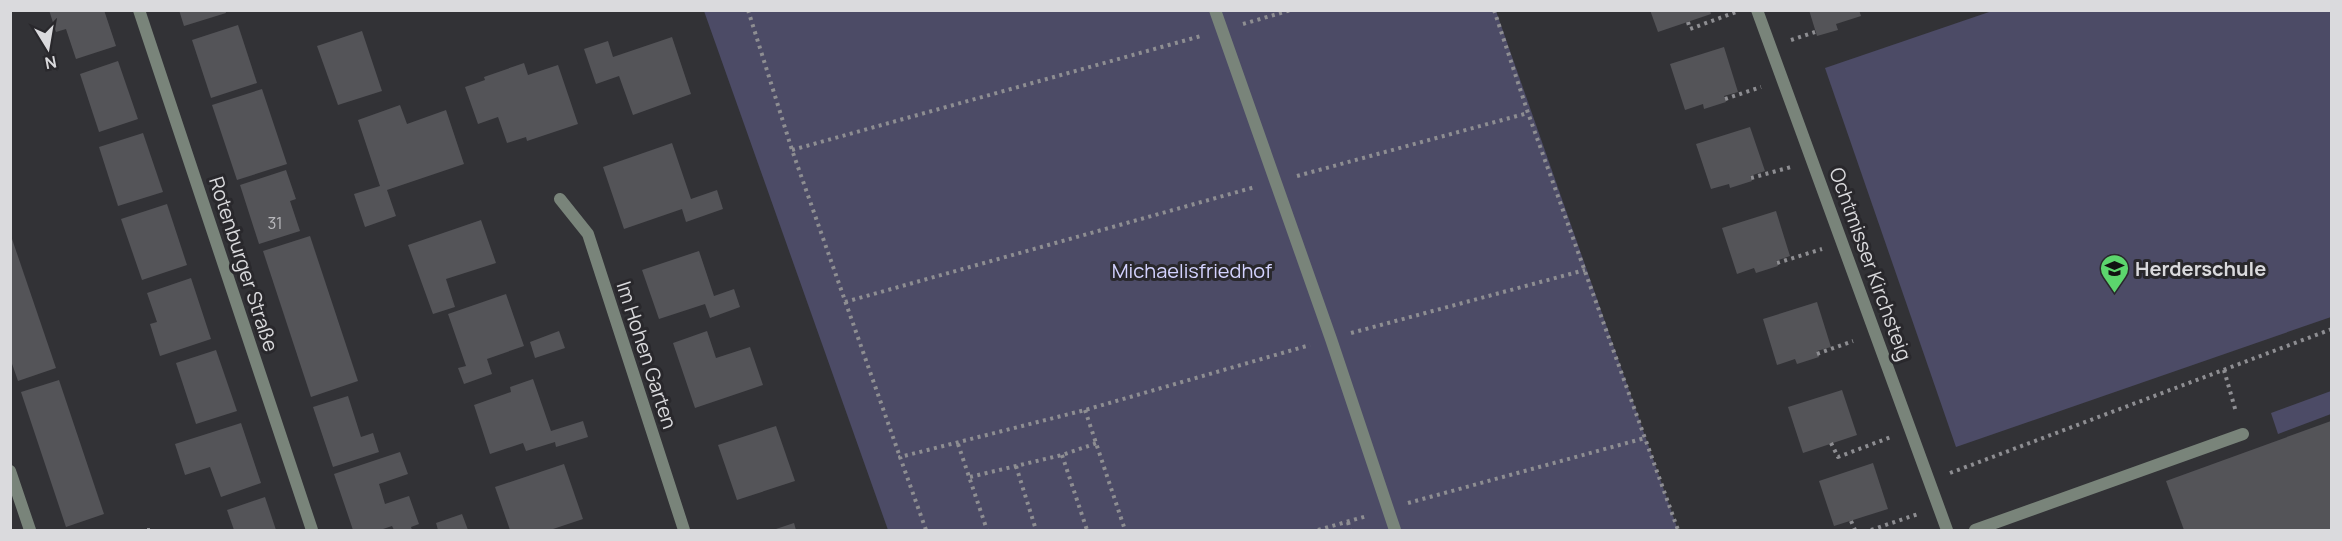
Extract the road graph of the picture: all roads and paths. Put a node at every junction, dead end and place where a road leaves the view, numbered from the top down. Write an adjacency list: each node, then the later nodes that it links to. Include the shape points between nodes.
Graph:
1 (139, 10): 47 (street, Rotenburger Straße)
2 (748, 10): 13 (path)
3 (1215, 10): 9 (street)
4 (1291, 10): 9 (path)
5 (1494, 10): 12 (path)
6 (1739, 10): 8 (path, via 1690,29)
7 (1757, 10): 10 (street, Ochtmisser Kirchsteig)
8 (1688, 22)
9 (1223, 29): 13 (path); 16 (street)
10 (1783, 81): 11 (path); 14 (street, Ochtmisser Kirchsteig)
11 (1725, 99)
12 (1528, 112): 16 (path); 20 (path)
13 (792, 150): 21 (path)
14 (1813, 161): 15 (path); 18 (street, Ochtmisser Kirchsteig)
15 (1751, 178)
16 (1276, 182): 21 (path); 24 (street)
17 (560, 199): 48 (street, Im Hohen Garten, via 588,234)
18 (1842, 243): 19 (path); 23 (street, Ochtmisser Kirchsteig)
19 (1777, 263)
20 (1585, 270): 24 (path); 30 (path)
21 (845, 302): 35 (path)
22 (2331, 329): 26 (path)
23 (1875, 333): 25 (path); 29 (street, Ochtmisser Kirchsteig)
24 (1331, 339): 27 (path); 41 (street)
25 (1817, 354)
26 (2224, 370): 28 (path); 39 (path)
27 (1085, 410): 31 (path); 33 (path)
28 (2241, 428): 61 (street)
29 (1911, 430): 32 (path, via 1838,457); 39 (street, Ochtmisser Kirchsteig)
30 (1645, 438): 41 (path); 57 (path)
31 (1097, 443): 34 (path); 53 (path)
32 (1832, 443)
33 (958, 444): 35 (path); 38 (path)
34 (1062, 455): 36 (path); 52 (path)
35 (900, 457): 49 (path)
36 (1016, 466): 38 (path); 51 (path)
37 (10, 471): 44 (street)
38 (970, 477): 50 (path)
39 (1930, 481): 40 (street, Ochtmisser Kirchsteig)
40 (1939, 507): 59 (path); 60 (street, Ochtmisser Kirchsteig)
41 (1387, 509): 43 (path); 56 (street)
42 (1851, 521): 58 (path)
43 (1348, 522): 54 (path); 55 (path)
44 (30, 531)
45 (147, 531): 46 (path)
46 (152, 531)
47 (312, 531)
48 (684, 531)
49 (927, 531)
50 (987, 531)
51 (1036, 531)
52 (1087, 531)
53 (1125, 531)
54 (1318, 531)
55 (1350, 531)
56 (1395, 531)
57 (1678, 531)
58 (1855, 531)
59 (1871, 531)
60 (1947, 531)
61 (1975, 531)

